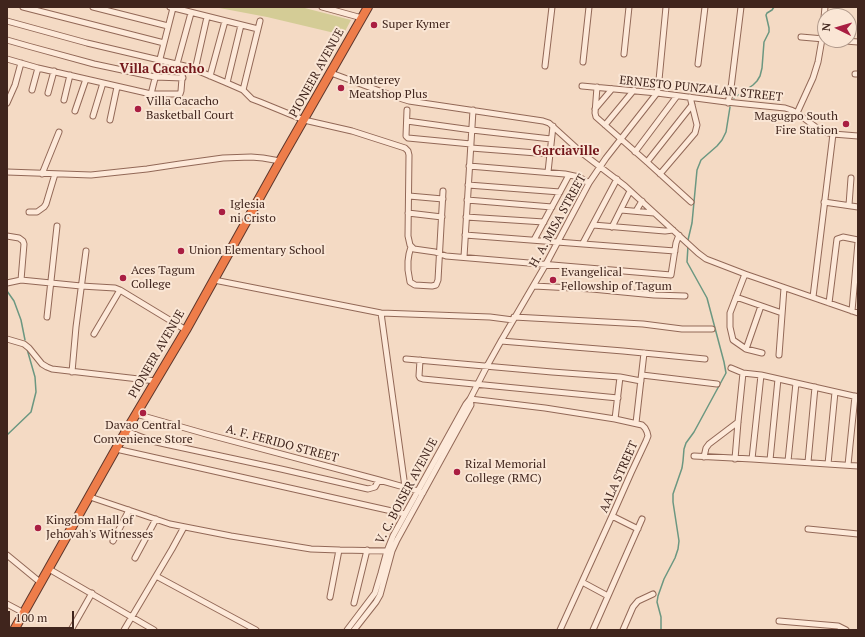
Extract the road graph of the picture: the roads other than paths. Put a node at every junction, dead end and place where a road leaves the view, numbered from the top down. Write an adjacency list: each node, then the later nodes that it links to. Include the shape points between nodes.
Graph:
1 (23, 7): 24 (street)
2 (93, 7): 19 (street)
3 (172, 7): 12 (street); 19 (street)
4 (322, 7): 14 (street)
5 (368, 7): 14 (highway, PIONEER AVENUE)
6 (552, 7): 34 (street)
7 (589, 7): 29 (street)
8 (629, 7): 26 (street)
9 (666, 7): 53 (street, H. A. MISA STREET)
10 (705, 7): 32 (street)
11 (740, 7): 59 (street, via 732,88)
12 (191, 13): 13 (street); 31 (street)
13 (207, 17): 16 (street); 36 (street)
14 (362, 18): 38 (highway, PIONEER AVENUE)
15 (7, 21): 28 (street)
16 (225, 21): 18 (street); 40 (street)
17 (260, 21): 20 (street)
18 (241, 25): 20 (street); 45 (street)
19 (168, 26): 24 (street)
20 (258, 29): 51 (street)
21 (801, 37): 22 (street)
22 (817, 38)
23 (7, 40): 41 (street, via 94,64)
24 (164, 43): 28 (street)
25 (821, 48): 66 (street, via 816,70)
26 (624, 54)
27 (7, 59): 30 (street)
28 (160, 61): 31 (street); 41 (street)
29 (583, 62)
30 (21, 63): 35 (street); 60 (street)
31 (177, 64): 33 (street)
32 (698, 64)
33 (183, 66): 36 (street); 42 (street)
34 (544, 66)
35 (38, 68): 37 (street); 50 (street)
36 (195, 70): 40 (street)
37 (54, 71): 39 (street); 54 (street)
38 (331, 73): 64 (street, via 409,101); 69 (highway, PIONEER AVENUE)
39 (70, 75): 43 (street); 58 (street)
40 (210, 76): 45 (street)
41 (155, 77): 42 (street); 55 (street)
42 (182, 78): 55 (street, via 180,94)
43 (86, 79): 44 (street); 65 (street)
44 (103, 83): 47 (street); 67 (street)
45 (227, 83): 51 (street)
46 (582, 86): 48 (street, ERNESTO PUNZALAN STREET)
47 (118, 87): 55 (street); 68 (street)
48 (597, 87): 49 (street, ERNESTO PUNZALAN STREET); 62 (street)
49 (612, 89): 52 (street, ERNESTO PUNZALAN STREET); 62 (street)
50 (32, 90)
51 (243, 90): 69 (street, via 252,99)
52 (634, 90): 53 (street, ERNESTO PUNZALAN STREET); 71 (street)
53 (657, 92): 56 (street, ERNESTO PUNZALAN STREET); 78 (street, H. A. MISA STREET)
54 (48, 94)
55 (151, 94)
56 (678, 96): 57 (street, ERNESTO PUNZALAN STREET); 80 (street)
57 (690, 97): 59 (street, ERNESTO PUNZALAN STREET); 61 (street)
58 (64, 100)
59 (728, 102): 66 (street, ERNESTO PUNZALAN STREET, via 778,107)
60 (7, 103)
61 (692, 105): 83 (street); 90 (street, via 697,125 694,133)
62 (595, 109): 71 (street, via 596,117)
63 (408, 110): 70 (street)
64 (473, 110): 72 (street, via 543,121); 73 (street)
65 (75, 111)
66 (797, 113): 75 (street, ERNESTO PUNZALAN STREET, via 821,131)
67 (93, 116)
68 (110, 120)
69 (304, 120): 82 (highway, PIONEER AVENUE); 99 (street, via 352,131 405,148 409,154)
70 (407, 120): 73 (street); 79 (street, via 408,138)
71 (605, 125): 78 (street)
72 (553, 126): 77 (street); 85 (street)
73 (472, 130): 77 (street); 79 (street)
74 (59, 132): 88 (street)
75 (833, 134): 76 (street, ERNESTO PUNZALAN STREET); 104 (street)
76 (858, 136)
77 (551, 139): 81 (street)
78 (621, 139): 80 (street); 85 (street, H. A. MISA STREET)
79 (471, 146): 81 (street); 84 (street)
80 (635, 152): 83 (street)
81 (550, 154): 87 (street)
82 (280, 161): 89 (street, via 238,157 104,174); 135 (highway, PIONEER AVENUE)
83 (648, 162): 90 (street)
84 (470, 166): 87 (street); 95 (street)
85 (600, 166): 93 (street); 94 (street, H. A. MISA STREET)
86 (7, 172): 88 (street)
87 (548, 172): 91 (street)
88 (42, 174): 89 (street)
89 (55, 174): 110 (street, via 44,207 37,212)
90 (660, 174): 103 (street)
91 (569, 175): 94 (street); 98 (street)
92 (851, 178): 105 (street)
93 (617, 180): 97 (street); 116 (street)
94 (590, 183): 125 (street, H. A. MISA STREET)
95 (468, 185): 98 (street); 101 (street)
96 (443, 191): 100 (street)
97 (630, 191): 102 (street); 108 (street)
98 (560, 192): 106 (street)
99 (409, 196): 100 (street); 111 (street)
100 (443, 199): 113 (street)
101 (467, 200): 106 (street); 114 (street)
102 (642, 200): 109 (street); 112 (street)
103 (691, 202)
104 (824, 202): 105 (street); 144 (street)
105 (849, 205): 107 (street)
106 (552, 207): 115 (street)
107 (858, 207)
108 (621, 210): 109 (street); 118 (street)
109 (636, 211): 112 (street)
110 (28, 212)
111 (408, 213): 113 (street); 127 (street, via 408,236)
112 (654, 213): 119 (street)
113 (442, 217): 130 (street)
114 (466, 217): 115 (street); 120 (street)
115 (544, 222): 123 (street)
116 (593, 225): 118 (street); 126 (street)
117 (57, 226): 137 (street)
118 (612, 227): 119 (street)
119 (673, 230): 121 (street)
120 (465, 235): 123 (street); 131 (street)
121 (679, 235): 129 (street); 133 (street, via 706,259)
122 (7, 236): 134 (street, via 22,239 24,244)
123 (534, 240): 125 (street)
124 (858, 241): 145 (street, via 842,237 837,239); 147 (street)
125 (558, 242): 126 (street); 132 (street, H. A. MISA STREET)
126 (583, 243): 129 (street)
127 (412, 247): 130 (street); 130 (street, via 408,270 410,282 415,285 436,285)
128 (86, 251): 138 (street)
129 (675, 251): 132 (street, via 672,275)
130 (439, 254): 131 (street)
131 (464, 257): 132 (street)
132 (546, 264): 139 (street, H. A. MISA STREET)
133 (745, 274): 140 (street); 143 (street)
134 (21, 280): 136 (street); 137 (street)
135 (214, 280): 148 (street); 154 (highway, PIONEER AVENUE)
136 (7, 283)
137 (50, 283): 138 (street); 151 (street)
138 (81, 286): 141 (street); 167 (street)
139 (534, 286): 142 (street); 152 (street, H. A. MISA STREET)
140 (784, 288): 144 (street); 149 (street)
141 (120, 290): 154 (street); 155 (street)
142 (685, 296)
143 (736, 297): 146 (street); 158 (street, via 730,314 730,327 733,340)
144 (813, 297): 145 (street)
145 (830, 303): 147 (street)
146 (762, 306): 149 (street); 158 (street)
147 (852, 311): 150 (street)
148 (381, 313): 152 (street); 200 (street)
149 (782, 313): 161 (street)
150 (858, 313)
151 (48, 317)
152 (514, 319): 153 (street); 157 (street, H. A. MISA STREET)
153 (712, 329)
154 (186, 330): 173 (highway, PIONEER AVENUE)
155 (94, 334)
156 (7, 339): 167 (street, via 24,344 47,367)
157 (501, 341): 159 (street); 165 (street, H. A. MISA STREET)
158 (746, 349): 160 (street)
159 (644, 353): 163 (street); 169 (street)
160 (762, 353)
161 (779, 355)
162 (406, 359): 164 (street)
163 (704, 359)
164 (420, 360): 165 (street); 176 (street, via 420,378)
165 (487, 366): 171 (street); 176 (street, H. A. MISA STREET)
166 (731, 368): 168 (street)
167 (72, 372): 173 (street)
168 (743, 373): 170 (street); 185 (street)
169 (642, 375): 174 (street); 177 (street)
170 (761, 375): 172 (street); 192 (street)
171 (620, 377): 174 (street); 181 (street)
172 (778, 379): 175 (street); 193 (street)
173 (156, 381): 183 (highway, PIONEER AVENUE)
174 (641, 381): 186 (street)
175 (796, 383): 178 (street); 194 (street)
176 (478, 384): 181 (street); 182 (street, H. A. MISA STREET)
177 (717, 384)
178 (815, 387): 179 (street); 195 (street)
179 (835, 392): 180 (street); 196 (street)
180 (857, 397): 197 (street)
181 (618, 398): 184 (street)
182 (469, 403): 184 (street, AALA STREET, via 545,408); 201 (street, V. C. BOISER AVENUE)
183 (136, 414): 187 (highway, PIONEER AVENUE); 199 (street, A. F. FERIDO STREET)
184 (615, 419): 186 (street, AALA STREET)
185 (738, 422): 190 (street, via 709,444); 191 (street)
186 (636, 423): 205 (street, AALA STREET, via 645,428 648,436)
187 (126, 431): 188 (highway, PIONEER AVENUE); 199 (street, via 159,443 368,489 375,488)
188 (116, 449): 202 (highway, PIONEER AVENUE); 204 (street)
189 (694, 456): 190 (street)
190 (704, 457): 191 (street)
191 (735, 458): 192 (street)
192 (752, 459): 193 (street)
193 (770, 460): 194 (street)
194 (788, 461): 195 (street)
195 (808, 462): 196 (street)
196 (828, 464): 197 (street)
197 (848, 465): 198 (street)
198 (858, 466)
199 (379, 480): 200 (street, A. F. FERIDO STREET)
200 (405, 487): 201 (street, A. F. FERIDO STREET)
201 (420, 492): 204 (street, V. C. BOISER AVENUE); 215 (street, V. C. BOISER AVENUE)
202 (90, 497): 203 (street); 218 (highway, PIONEER AVENUE)
203 (128, 510): 206 (street); 212 (street)
204 (405, 514): 215 (street, V. C. BOISER AVENUE, via 393,536)
205 (612, 516): 209 (street); 220 (street, AALA STREET)
206 (156, 519): 208 (street); 217 (street)
207 (642, 519): 209 (street)
208 (184, 527): 213 (street, via 312,549); 219 (street)
209 (638, 529): 225 (street)
210 (808, 530): 211 (street)
211 (858, 534)
212 (113, 541)
213 (339, 550): 214 (street); 224 (street)
214 (367, 550): 215 (street); 226 (street)
215 (389, 551): 231 (street, V. C. BOISER AVENUE, via 384,586 380,595)
216 (7, 555): 221 (street)
217 (135, 558)
218 (49, 569): 221 (highway, PIONEER AVENUE); 222 (street)
219 (156, 576): 229 (street); 237 (street)
220 (582, 582): 225 (street); 239 (street, AALA STREET)
221 (41, 583): 228 (highway, PIONEER AVENUE)
222 (92, 593): 229 (street); 234 (street)
223 (653, 594): 241 (street, via 638,601 633,607)
224 (330, 596)
225 (608, 596): 240 (street)
226 (354, 603)
227 (7, 604): 228 (street)
228 (24, 613): 233 (highway, PIONEER AVENUE)
229 (132, 616): 235 (street); 236 (street)
230 (779, 621): 232 (street)
231 (355, 626): 238 (street, V. C. BOISER AVENUE)
232 (818, 627): 242 (street, via 838,626)
233 (14, 630)
234 (71, 630)
235 (124, 630)
236 (154, 630)
237 (256, 630)
238 (347, 630)
239 (560, 630)
240 (593, 630)
241 (623, 630)
242 (846, 630)

